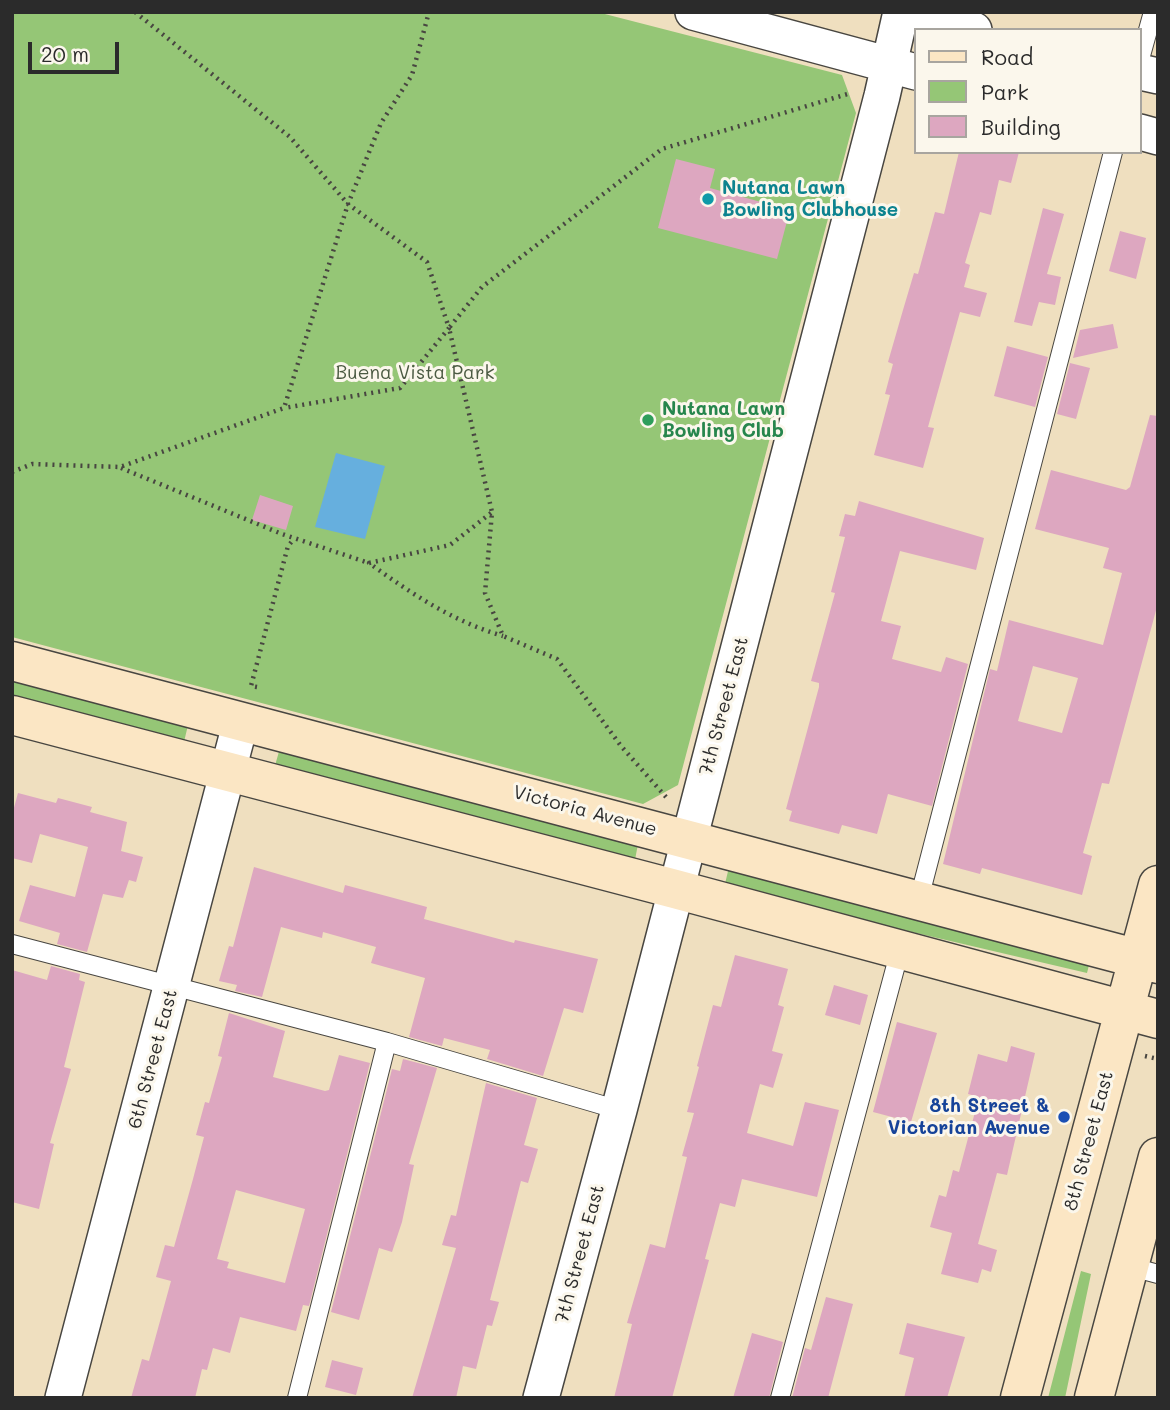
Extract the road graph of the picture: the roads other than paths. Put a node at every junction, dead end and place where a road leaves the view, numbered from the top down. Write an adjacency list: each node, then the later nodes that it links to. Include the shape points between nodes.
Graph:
1 (693, 12): 6 (street)
2 (904, 12): 4 (street); 6 (street, 7th Street East)
3 (1153, 12): 5 (lane)
4 (966, 28)
5 (1142, 52)
6 (896, 78): 12 (street, 7th Street East)
7 (1112, 154): 15 (lane)
8 (12, 661): 10 (street, Victoria Avenue)
9 (12, 715): 11 (street)
10 (242, 721): 11 (street, 6th Street East); 12 (street, Victoria Avenue)
11 (230, 774): 14 (street); 19 (street, 6th Street East)
12 (693, 822): 14 (street, 7th Street East); 15 (street, Victoria Avenue)
13 (1158, 885): 18 (street, 8th Street East)
14 (675, 889): 17 (street); 22 (street, 7th Street East)
15 (919, 899): 18 (street, Victoria Avenue)
16 (12, 944): 19 (lane)
17 (900, 950): 20 (street); 28 (lane)
18 (1148, 960): 20 (street, 8th Street East)
19 (173, 984): 21 (lane); 25 (street, 6th Street East)
20 (1141, 1015): 29 (street, 8th Street East)
21 (387, 1042): 22 (lane); 26 (lane)
22 (620, 1110): 27 (street, 7th Street East)
23 (1158, 1157): 24 (street)
24 (1143, 1270): 30 (street)
25 (62, 1398)
26 (298, 1398)
27 (541, 1398)
28 (780, 1398)
29 (1020, 1398)
30 (1094, 1398)

